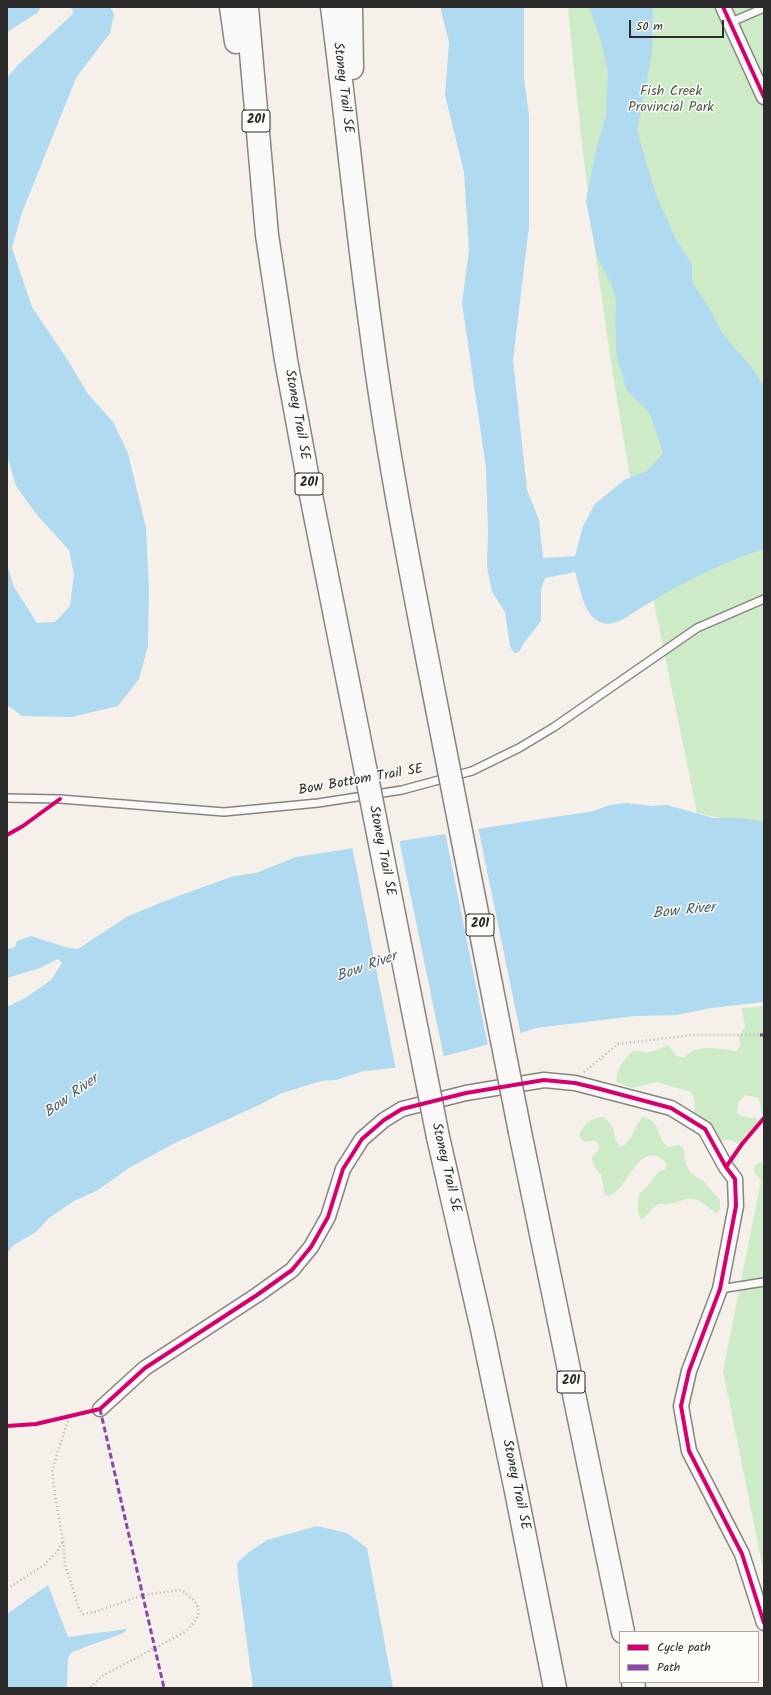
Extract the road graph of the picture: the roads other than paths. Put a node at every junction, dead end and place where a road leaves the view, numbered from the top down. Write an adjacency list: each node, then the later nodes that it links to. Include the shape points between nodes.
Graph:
1 (231, 7): 10 (highway)
2 (247, 7): 10 (highway, Stoney Trail SE / 201)
3 (332, 7): 9 (highway, Stoney Trail SE / 201)
4 (351, 7): 9 (highway)
5 (723, 7): 7 (street)
6 (764, 8): 7 (lane)
7 (729, 23): 8 (street)
8 (764, 98)
9 (357, 219): 17 (highway, Stoney Trail SE / 201, bridge, via 372,338 398,505 520,1132)
10 (266, 235): 18 (highway, Stoney Trail SE / 201, bridge, via 310,490 438,1138 482,1329)
11 (764, 599): 12 (lane, Bow Bottom Trail SE, via 697,628 554,727 519,748 472,771 444,779 402,790 318,803 224,812 60,799)
12 (7, 798)
13 (764, 1282): 14 (lane)
14 (720, 1289): 15 (street, via 736,1206 735,1179 704,1128 671,1108 575,1083 544,1080 466,1093 402,1110 384,1120 362,1139 343,1169 328,1217 311,1247 292,1270 144,1368); 16 (street, via 689,1371 681,1406 689,1452 742,1554)
15 (100, 1409)
16 (764, 1623)
17 (623, 1631)
18 (554, 1686)

